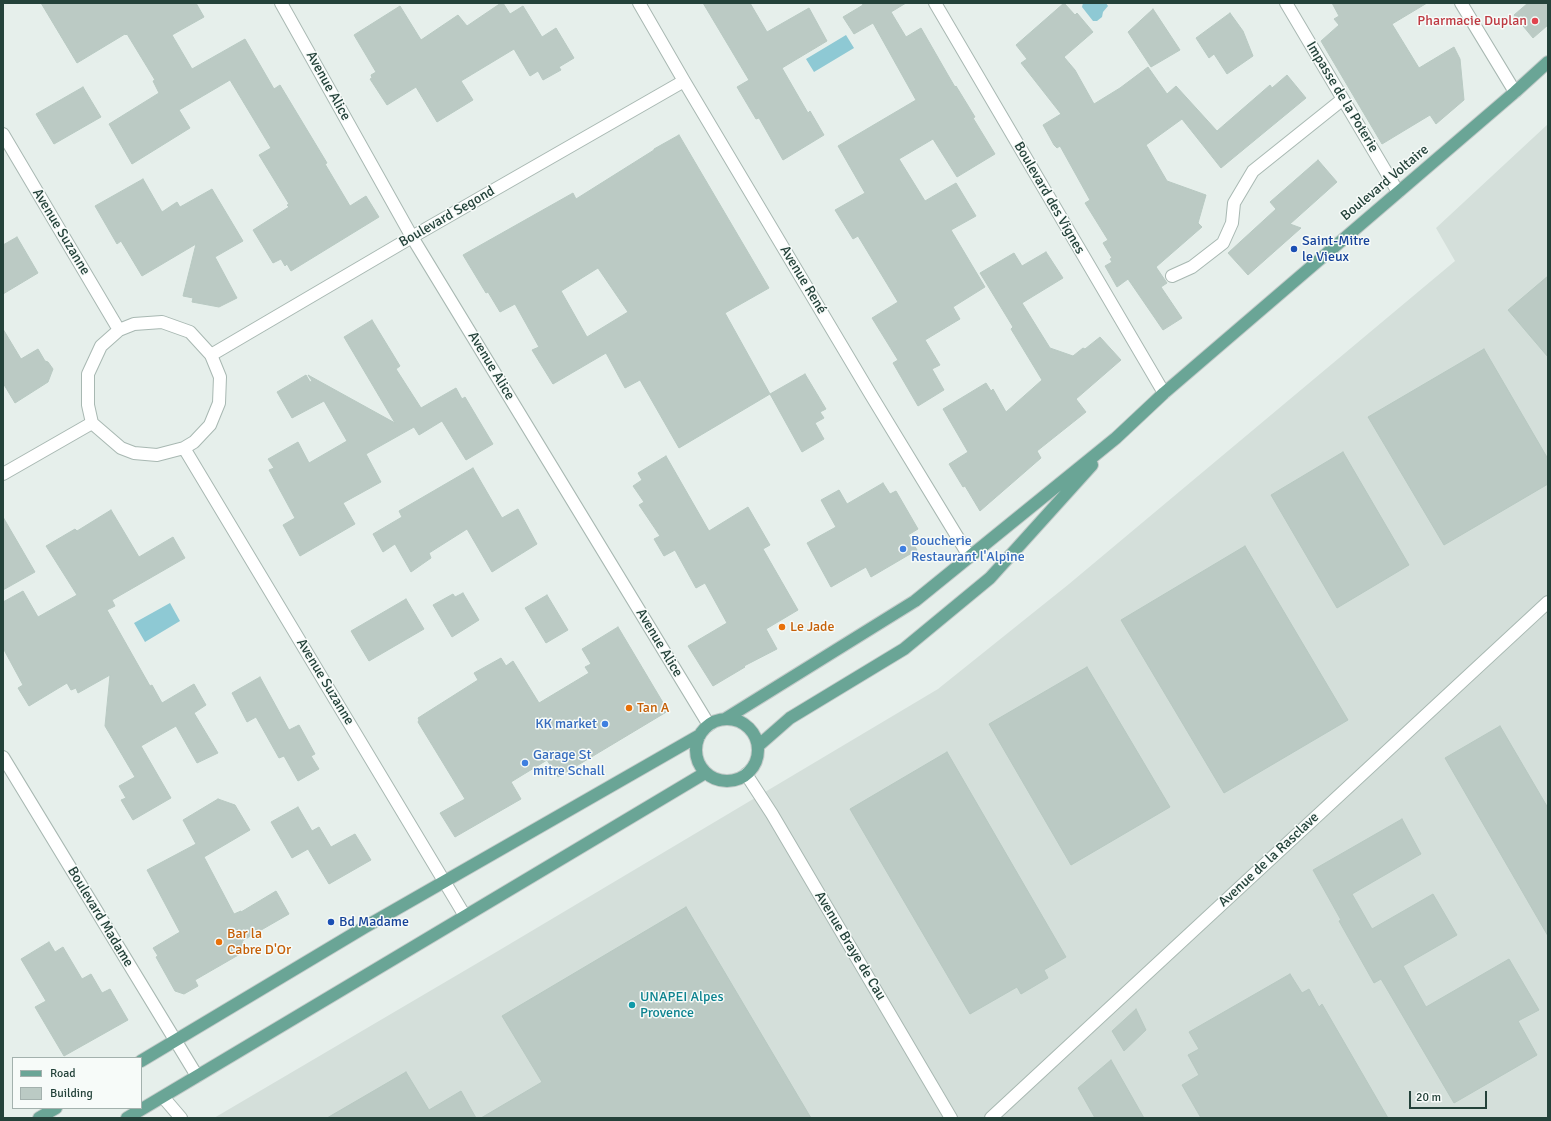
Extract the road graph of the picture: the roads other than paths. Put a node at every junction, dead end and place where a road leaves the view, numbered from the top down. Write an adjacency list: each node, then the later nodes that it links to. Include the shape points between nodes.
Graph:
1 (281, 3): 12 (street, Avenue Alice)
2 (639, 3): 7 (street, Avenue René)
3 (935, 3): 16 (street, Boulevard des Vignes)
4 (1286, 3): 9 (street, Impasse de la Poterie)
5 (1461, 3): 8 (street)
6 (1548, 62): 8 (main road, Boulevard Voltaire)
7 (684, 81): 12 (street, Boulevard Segond); 21 (street, Avenue René)
8 (1515, 92): 11 (main road, Boulevard Voltaire)
9 (1343, 99): 11 (street, Impasse de la Poterie); 13 (street, via 1253,172 1234,203 1232,224 1223,243 1192,267)
10 (3, 134): 14 (street, Avenue Suzanne)
11 (1398, 192): 16 (main road, Boulevard Voltaire)
12 (412, 237): 15 (street, Boulevard Segond); 24 (street, Avenue Alice)
13 (1172, 276)
14 (119, 330): 15 (street, via 134,324 162,322 190,332); 17 (street, via 101,346 88,374 88,405)
15 (211, 355): 19 (street, via 220,377 219,403 210,425 194,442)
16 (1164, 394): 18 (main road, Boulevard Voltaire)
17 (92, 423): 19 (street, via 121,448 134,453 157,455); 20 (street)
18 (1116, 438): 21 (main road); 26 (main road, via 990,578 904,649 790,718)
19 (184, 448): 30 (street, Avenue Suzanne)
20 (3, 474)
21 (969, 556): 23 (main road, via 915,601)
22 (1548, 602): 41 (street, Avenue de la Rasclave)
23 (725, 719): 24 (main road); 26 (main road, via 743,723 750,729)
24 (709, 725): 25 (main road)
25 (700, 735): 28 (main road, via 696,755); 30 (main road)
26 (758, 746): 29 (main road, via 756,762)
27 (3, 757): 32 (street, Boulevard Madame)
28 (705, 772): 29 (main road, via 721,781 739,779); 31 (main road)
29 (746, 774): 40 (street, Avenue Braye de Cau)
30 (445, 881): 31 (street, Avenue Suzanne); 32 (main road)
31 (465, 916): 34 (main road)
32 (176, 1041): 33 (main road); 34 (street, Boulevard Madame)
33 (142, 1059)
34 (197, 1076): 35 (main road)
35 (163, 1097): 38 (main road); 39 (street)
36 (54, 1109): 37 (main road)
37 (38, 1118)
38 (127, 1118)
39 (181, 1118)
40 (951, 1118)
41 (990, 1118)

